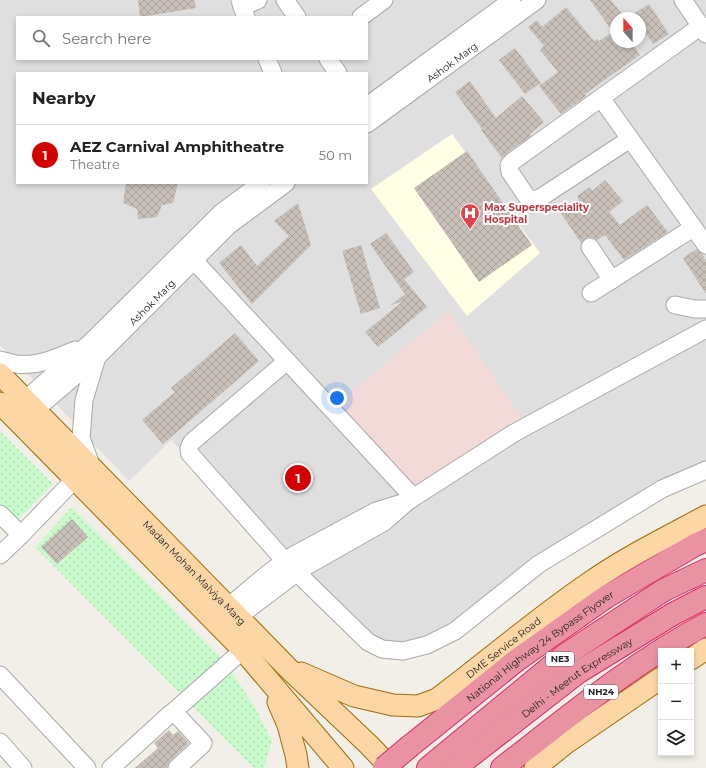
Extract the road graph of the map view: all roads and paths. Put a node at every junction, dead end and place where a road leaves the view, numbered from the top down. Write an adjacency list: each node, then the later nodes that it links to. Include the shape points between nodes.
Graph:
1 (258, 0): 7 (street)
2 (285, 0): 8 (street)
3 (384, 0): 9 (street)
4 (512, 0): 16 (street, Ashok Marg)
5 (683, 0): 10 (street)
6 (530, 2): 17 (street, Ashok Marg)
7 (243, 8)
8 (296, 16)
9 (362, 16)
10 (703, 30): 15 (street)
11 (268, 60): 13 (street)
12 (329, 60): 14 (street)
13 (274, 72)
14 (337, 72)
15 (601, 98): 18 (street); 18 (street, via 511,163 510,172 527,197 534,200 540,198)
16 (368, 105)
17 (368, 123)
18 (630, 139): 21 (street)
19 (261, 184): 24 (street, Ashok Marg, via 222,212)
20 (285, 184): 24 (street, Ashok Marg)
21 (693, 228): 22 (street); 25 (street)
22 (706, 245)
23 (590, 247): 25 (street)
24 (189, 255): 30 (street, Ashok Marg); 32 (street)
25 (612, 280): 26 (street)
26 (592, 293)
27 (675, 305): 28 (street)
28 (706, 309)
29 (706, 329): 38 (street, via 514,433)
30 (93, 350): 31 (street, via 40,364 17,364); 34 (street, Ashok Marg); 37 (street, via 84,400 81,438 84,448)
31 (0, 360)
32 (287, 361): 38 (street); 44 (street, via 189,447 190,454)
33 (0, 374): 34 (main road, Madan Mohan Malviya Marg)
34 (30, 405): 35 (street, Ashok Marg); 37 (main road, Madan Mohan Malviya Marg)
35 (9, 412): 37 (main road, Madan Mohan Malviya Marg)
36 (706, 470): 46 (street, via 662,489 539,564 454,631 428,646 403,652 382,649 368,642)
37 (83, 473): 41 (street); 48 (main road, Madan Mohan Malviya Marg); 51 (main road, Madan Mohan Malviya Marg)
38 (410, 499): 44 (street, via 376,511); 46 (street, via 384,522)
39 (0, 514): 41 (street)
40 (706, 516): 53 (main road, DME Service Road, via 590,582 437,699 418,706 393,705 354,696)
41 (21, 535): 43 (street)
42 (706, 540): 65 (highway, National Highway 24 Bypass Flyover, bridge, via 606,597 517,660)
43 (0, 555)
44 (285, 561): 46 (street); 48 (street)
45 (706, 570): 67 (highway, Delhi - Meerut Expressway / NE3, via 664,590 565,655)
46 (297, 573): 48 (street)
47 (706, 597): 68 (highway, Delhi - Meerut Expressway / NE3, via 578,673)
48 (233, 612): 53 (main road, Madan Mohan Malviya Marg)
49 (706, 624): 69 (highway, NH24, via 648,658)
50 (706, 649): 52 (main road)
51 (242, 650): 55 (main road, Madan Mohan Malviya Marg); 57 (street)
52 (694, 657)
53 (288, 668): 66 (main road, Madan Mohan Malviya Marg)
54 (0, 675): 60 (street)
55 (266, 677): 63 (main road, via 288,724); 64 (main road, Madan Mohan Malviya Marg)
56 (658, 680): 70 (main road, via 572,739)
57 (173, 712): 61 (street); 62 (street, via 202,743)
58 (0, 742): 59 (street)
59 (23, 768)
60 (87, 768)
61 (111, 768)
62 (177, 768)
63 (298, 768)
64 (343, 768)
65 (384, 768)
66 (391, 768)
67 (428, 768)
68 (455, 768)
69 (502, 768)
70 (535, 768)

